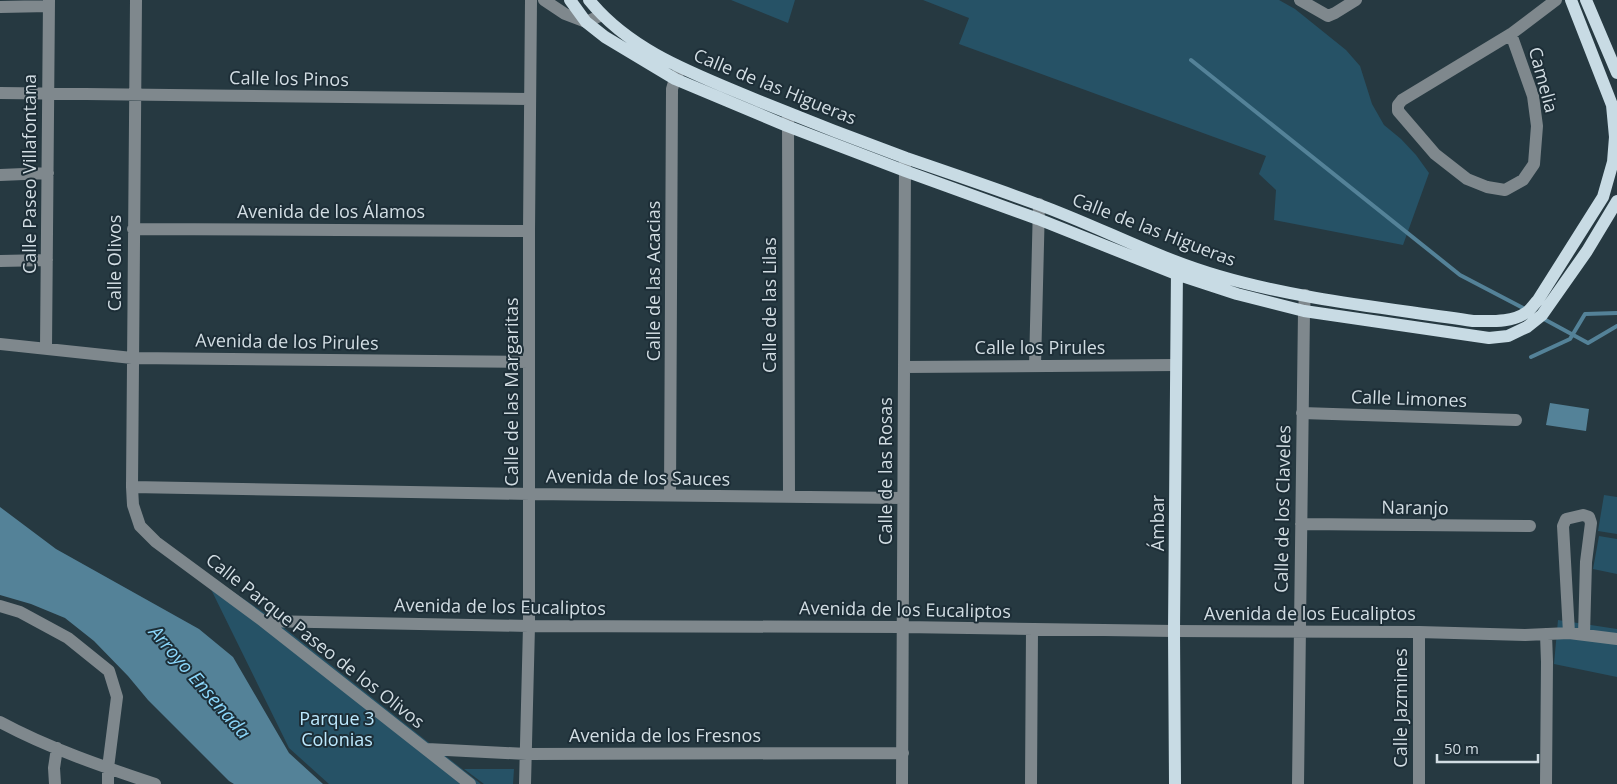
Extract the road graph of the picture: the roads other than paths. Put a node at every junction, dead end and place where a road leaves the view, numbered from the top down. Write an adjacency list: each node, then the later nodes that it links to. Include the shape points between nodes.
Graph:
1 (136, 0): 20 (street, Calle Olivos)
2 (531, 0): 21 (street, Calle de las Margaritas)
3 (544, 0): 14 (street, via 565,14)
4 (570, 0): 14 (main road, Calle de las Higueras)
5 (589, 0): 13 (main road, Calle de las Higueras)
6 (1300, 0): 7 (street, via 1328,16)
7 (1356, 0)
8 (1556, 0): 15 (street)
9 (1571, 0): 36 (main road, Calle de las Higueras, via 1612,105 1613,162 1603,197 1538,300 1526,313 1511,319 1473,321)
10 (1586, 0): 16 (main road)
11 (49, 3): 12 (street); 18 (street, Calle Paseo Villafontana)
12 (0, 7)
13 (602, 15): 14 (street); 17 (main road, Calle de las Higueras)
14 (586, 22): 17 (main road, Calle de las Higueras, via 621,47)
15 (1511, 34): 15 (street, Camelia, via 1533,96 1537,126 1534,164 1523,180 1505,190 1467,179 1435,154 1398,111 1398,105)
16 (1617, 73)
17 (677, 74): 22 (main road, Calle de las Higueras); 23 (main road, Calle de las Higueras); 49 (street, Calle de las Acacias, via 672,99)
18 (48, 93): 19 (street, Calle los Pinos); 20 (street, Calle los Pinos); 26 (street, Calle Paseo Villafontana)
19 (0, 94)
20 (134, 95): 21 (street, Calle los Pinos); 31 (street, Calle Olivos)
21 (529, 99): 32 (street, Calle de las Margaritas)
22 (788, 113): 23 (street, Calle de las Lilas); 24 (main road, Calle de las Higueras)
23 (787, 126): 25 (main road, Calle de las Higueras); 50 (street, Calle de las Lilas)
24 (905, 157): 25 (street, Calle de las Rosas); 29 (main road, Calle de las Higueras)
25 (904, 171): 30 (main road, Calle de las Higueras); 44 (street, Calle de las Rosas)
26 (48, 173): 27 (street); 33 (street, Calle Paseo Villafontana)
27 (0, 175)
28 (1617, 201): 37 (main road, Calle de las Higueras, via 1542,315 1508,336 1489,338)
29 (1039, 204): 30 (street); 35 (main road, Calle de las Higueras)
30 (1038, 218): 35 (main road, Calle de las Higueras); 43 (street)
31 (133, 229): 32 (street, Avenida de los Álamos); 40 (street, Calle Olivos)
32 (529, 231): 41 (street, Calle de las Margaritas)
33 (47, 260): 34 (street); 39 (street, Calle Paseo Villafontana)
34 (0, 261)
35 (1177, 268): 36 (main road, Calle de las Higueras); 37 (main road, Calle de las Higueras, via 1237,294); 42 (main road, Ámbar)
36 (1306, 295): 37 (street, Calle de los Claveles)
37 (1304, 310): 45 (street, Calle de los Claveles)
38 (0, 344): 39 (street, Avenida de los Pirules)
39 (46, 348): 40 (street, Avenida de los Pirules)
40 (132, 358): 41 (street, Avenida de los Pirules); 47 (street, Calle Olivos)
41 (529, 362): 48 (street, Calle de las Margaritas)
42 (1176, 365): 43 (street, Calle los Pirules); 60 (main road, Ámbar)
43 (1035, 366): 44 (street, Calle los Pirules)
44 (904, 367): 51 (street, Calle de las Rosas)
45 (1302, 413): 46 (street, Calle Limones); 52 (street, Calle de los Claveles)
46 (1516, 420)
47 (132, 487): 48 (street, Avenida de los Sauces); 53 (street, Calle Olivos, via 133,505)
48 (530, 494): 49 (street, Avenida de los Sauces); 57 (street, Calle de las Margaritas)
49 (670, 496): 50 (street, Avenida de los Sauces)
50 (789, 497): 51 (street, Avenida de los Sauces)
51 (903, 498): 58 (street, Calle de las Rosas)
52 (1301, 524): 54 (street, Naranjo); 61 (street, Calle de los Claveles)
53 (140, 526): 56 (street, Calle Parque Paseo de los Olivos, via 156,542)
54 (1530, 526)
55 (0, 606): 74 (street, via 20,612 68,638 109,671 117,697)
56 (263, 621): 57 (street, Avenida de los Eucaliptos); 71 (street, Calle Parque Paseo de los Olivos)
57 (529, 626): 58 (street, Avenida de los Eucaliptos); 73 (street, Calle de las Margaritas)
58 (903, 627): 59 (street, Avenida de los Eucaliptos); 72 (street, Calle de las Rosas)
59 (1032, 629): 60 (street, Avenida de los Eucaliptos); 81 (street)
60 (1174, 631): 61 (street, Avenida de los Eucaliptos); 82 (main road, Ámbar)
61 (1300, 631): 62 (street, Avenida de los Eucaliptos); 83 (street, Calle de los Claveles)
62 (1419, 632): 64 (street, Avenida de los Eucaliptos); 84 (street, Calle Jazmines)
63 (1569, 633): 64 (street, Avenida de los Eucaliptos); 65 (street, Avenida de los Eucaliptos); 65 (street, via 1563,526 1566,519 1583,515 1589,517 1591,523 1586,562)
64 (1546, 634): 85 (street)
65 (1584, 635): 66 (street, Avenida de los Eucaliptos)
66 (1617, 640)
67 (0, 722): 68 (street)
68 (16, 731): 69 (street); 70 (street)
69 (0, 736)
70 (57, 748): 74 (street); 75 (street)
71 (427, 749): 73 (street, Avenida de los Fresnos); 78 (street, Calle Parque Paseo de los Olivos)
72 (902, 753): 73 (street, Avenida de los Fresnos); 80 (street, Calle de las Rosas)
73 (527, 754): 79 (street, Calle de las Margaritas)
74 (108, 768): 76 (street); 77 (street)
75 (55, 784)
76 (108, 784)
77 (155, 784)
78 (470, 784)
79 (525, 784)
80 (902, 784)
81 (1031, 784)
82 (1175, 784)
83 (1298, 784)
84 (1419, 784)
85 (1546, 784)

